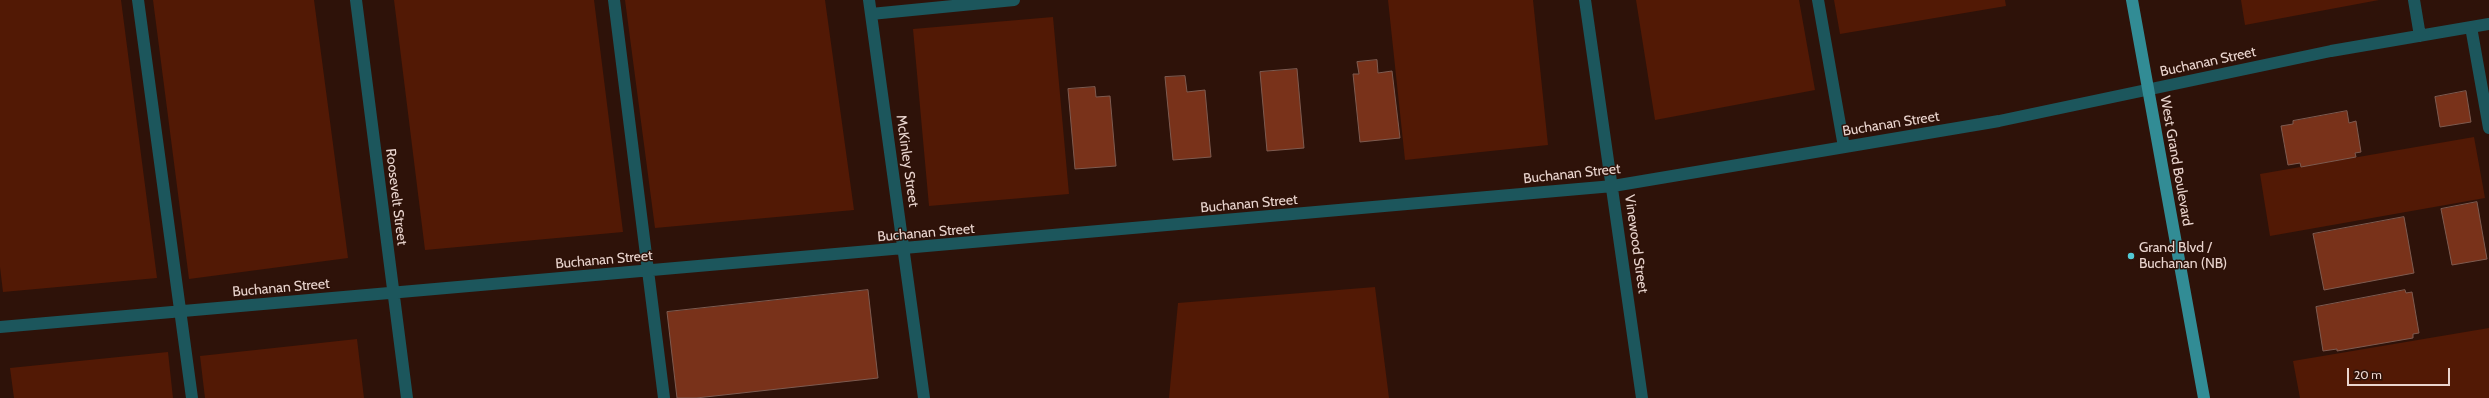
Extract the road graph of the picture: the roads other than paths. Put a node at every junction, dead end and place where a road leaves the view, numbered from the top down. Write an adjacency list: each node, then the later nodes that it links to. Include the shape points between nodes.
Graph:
1 (138, 0): 21 (street)
2 (356, 0): 20 (street, Roosevelt Street)
3 (614, 0): 19 (street)
4 (869, 0): 10 (street, McKinley Street)
5 (1014, 0): 10 (street)
6 (1584, 0): 17 (street, Vinewood Street)
7 (1818, 0): 16 (street)
8 (2132, 0): 14 (main road, West Grand Boulevard)
9 (2414, 0): 13 (street)
10 (871, 14): 18 (street, McKinley Street)
11 (2489, 24): 12 (street, Buchanan Street)
12 (2471, 27): 13 (street, Buchanan Street); 15 (street)
13 (2420, 36): 14 (street, Buchanan Street, via 2331,51)
14 (2148, 89): 16 (street, Buchanan Street, via 1999,121); 28 (main road, West Grand Boulevard)
15 (2489, 128)
16 (1844, 147): 17 (street, Buchanan Street)
17 (1613, 186): 18 (street, Buchanan Street); 27 (street, Vinewood Street)
18 (904, 250): 19 (street, Buchanan Street); 26 (street, McKinley Street)
19 (649, 272): 20 (street, Buchanan Street); 25 (street)
20 (394, 294): 21 (street, Buchanan Street); 24 (street, Roosevelt Street)
21 (181, 312): 22 (street, Buchanan Street); 23 (street)
22 (0, 327)
23 (192, 398)
24 (407, 398)
25 (664, 398)
26 (924, 398)
27 (1642, 398)
28 (2204, 398)

